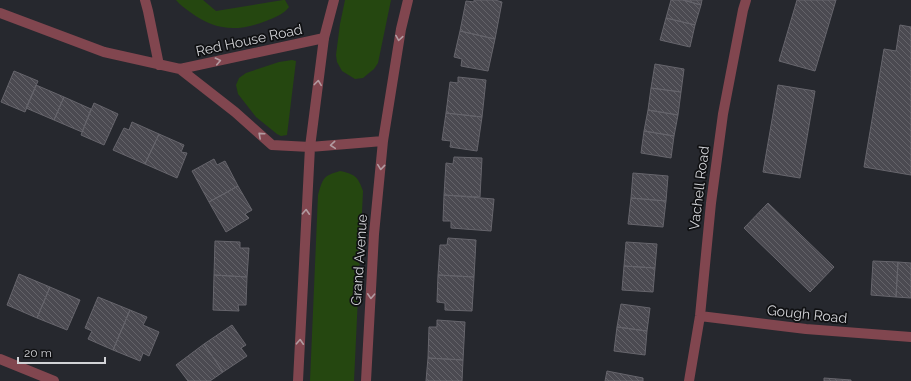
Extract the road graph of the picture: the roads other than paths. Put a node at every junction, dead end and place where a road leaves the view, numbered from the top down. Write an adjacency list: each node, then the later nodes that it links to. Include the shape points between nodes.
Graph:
1 (145, 0): 7 (street)
2 (334, 0): 6 (street)
3 (408, 0): 9 (street, Grand Avenue, one-way to 9)
4 (746, 0): 11 (street, Vachell Road, via 723,114)
5 (0, 13): 7 (street, Red House Road, via 104,52)
6 (324, 38): 8 (street, Red House Road, one-way to 6); 10 (street, one-way to 6)
7 (159, 65): 8 (street, Red House Road)
8 (180, 69): 10 (street, Red House Road, one-way to 8, via 272,145)
9 (383, 141): 10 (street, one-way to 10); 16 (street, Grand Avenue, one-way to 16, via 374,234)
10 (310, 147): 15 (street, one-way to 10)
11 (700, 316): 12 (street, Gough Road, via 806,329); 17 (street, Vachell Road)
12 (911, 337)
13 (0, 359): 14 (street)
14 (54, 381)
15 (298, 381)
16 (366, 381)
17 (689, 381)

